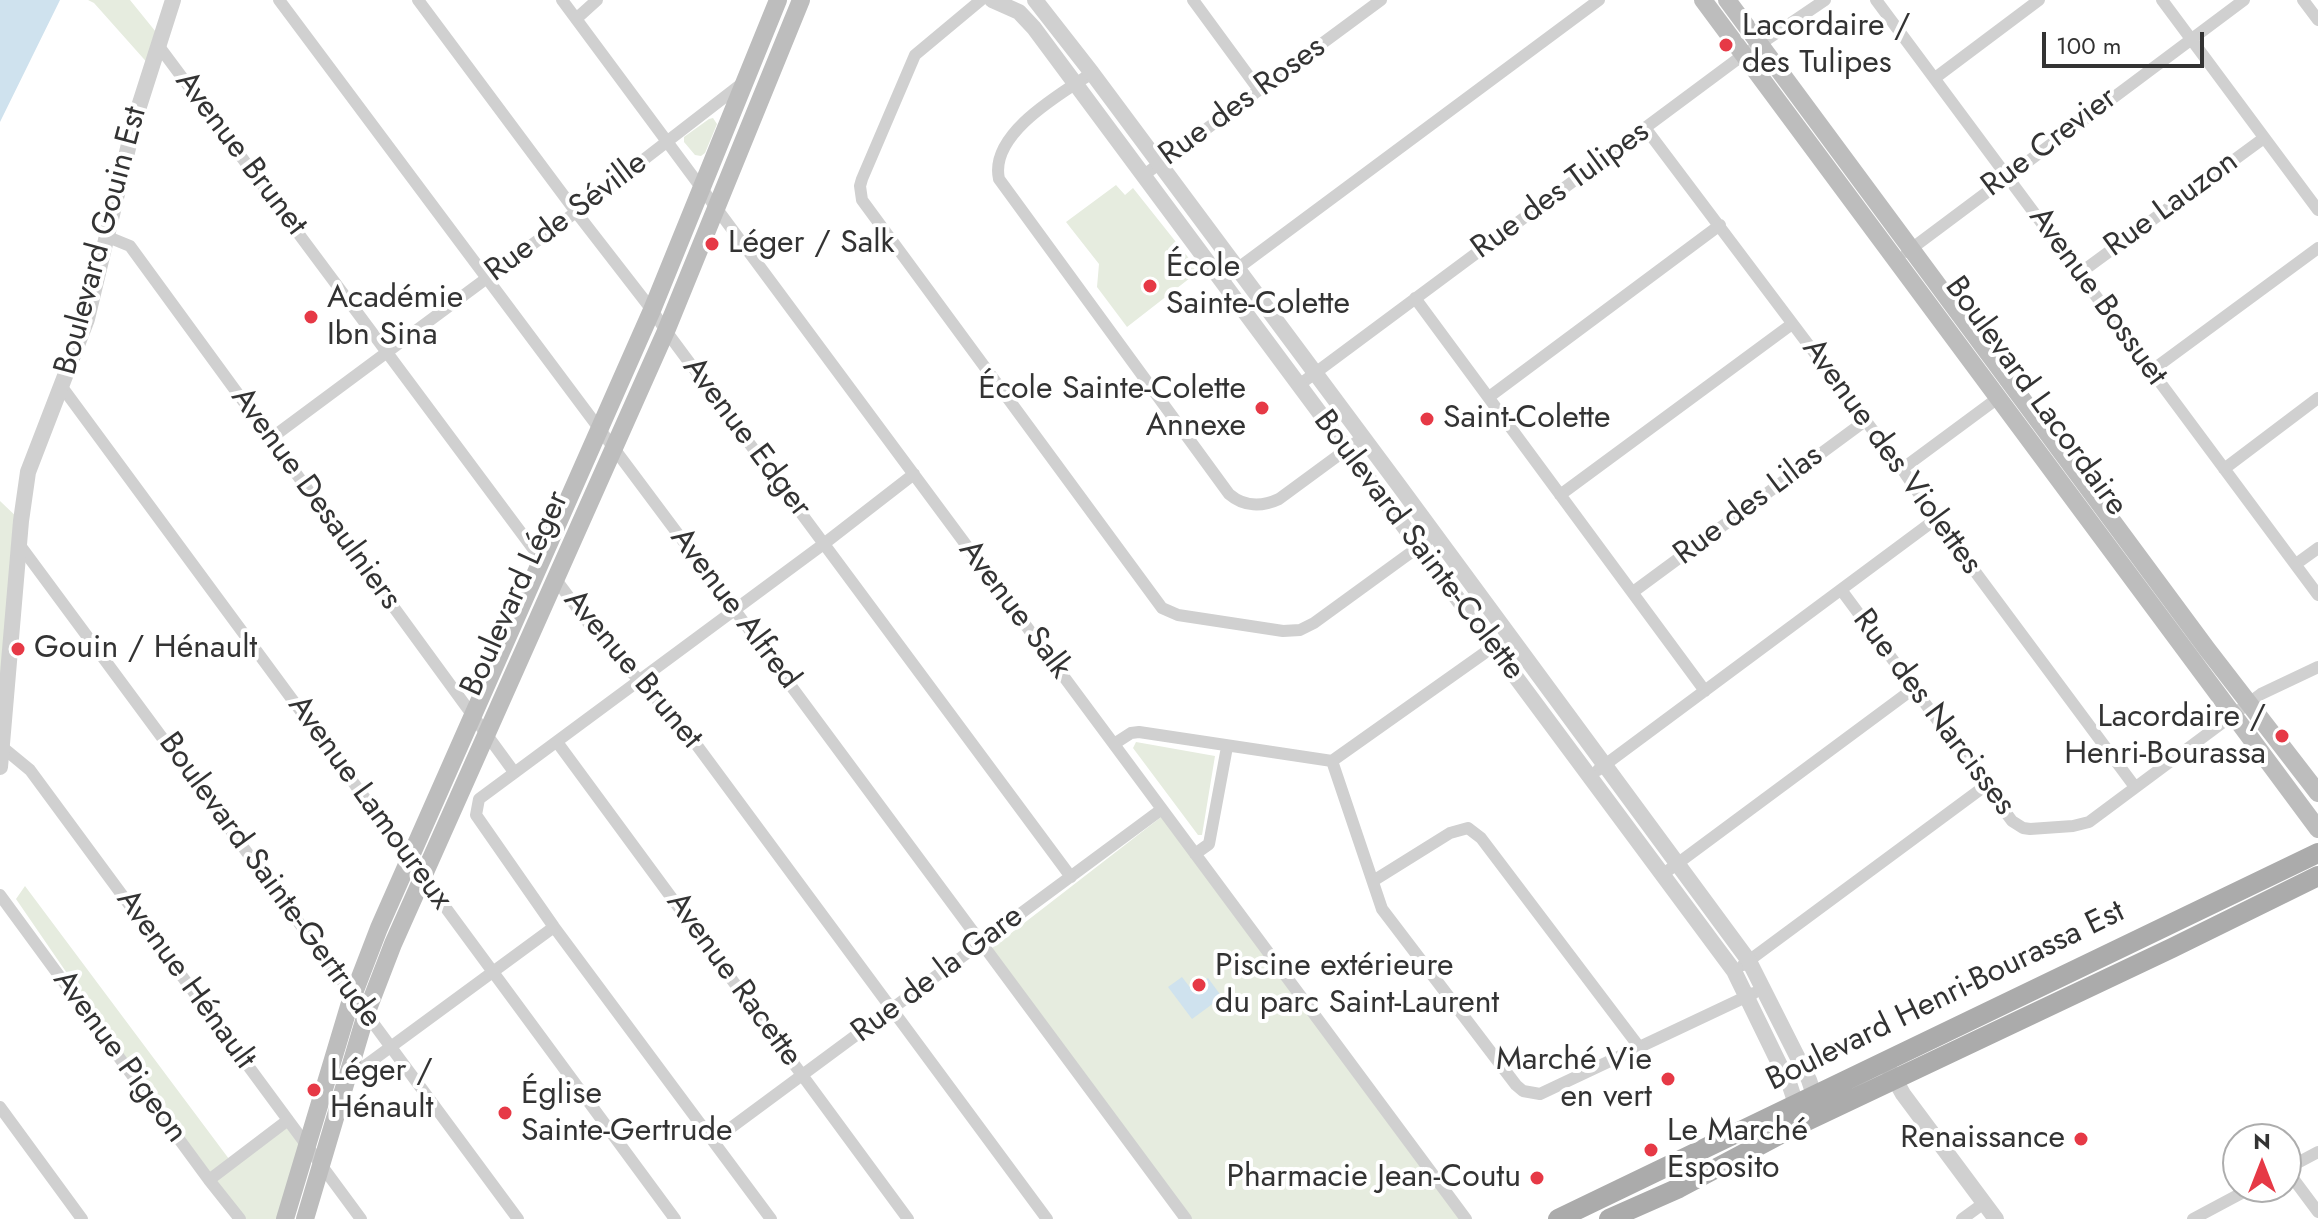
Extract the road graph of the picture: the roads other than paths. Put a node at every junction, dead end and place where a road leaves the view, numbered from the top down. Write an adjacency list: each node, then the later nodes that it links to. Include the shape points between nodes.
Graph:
1 (173, 0): 26 (street, Boulevard Gouin Est)
2 (279, 0): 50 (street, Avenue Alfred)
3 (418, 0): 42 (street, Avenue Edger)
4 (562, 0): 22 (street, Avenue Salk)
5 (597, 0): 22 (street)
6 (778, 0): 30 (main road, Boulevard Léger)
7 (801, 0): 40 (main road, Boulevard Léger)
8 (981, 0): 78 (street, via 915,55 862,179 862,200 1162,608 1178,615 1300,630)
9 (992, 0): 31 (street, Boulevard Sainte-Colette, via 1025,17)
10 (1035, 0): 28 (street, Boulevard Sainte-Colette)
11 (1193, 0): 32 (street)
12 (1381, 0): 32 (street, Rue des Roses)
13 (1599, 0): 48 (street)
14 (1703, 0): 27 (main road, Boulevard Lacordaire)
15 (1727, 0): 25 (main road, Boulevard Lacordaire)
16 (1825, 0): 25 (street, Rue des Tulipes)
17 (1876, 0): 29 (street, Avenue Bossuet)
18 (2039, 0): 29 (street)
19 (2162, 0): 24 (street)
20 (2244, 0): 24 (street, Rue Crevier)
21 (2303, 0): 23 (street)
22 (576, 19): 35 (street, Avenue Salk)
23 (2318, 20)
24 (2191, 38): 34 (street); 38 (street, Rue Crevier)
25 (1760, 44): 27 (street, Rue des Tulipes); 45 (main road, Boulevard Lacordaire)
26 (158, 45): 44 (street, Boulevard Gouin Est); 56 (street, Avenue Brunet)
27 (1744, 55): 33 (street, Rue des Tulipes); 47 (main road, Boulevard Lacordaire)
28 (1092, 73): 31 (street); 36 (street, Boulevard Sainte-Colette)
29 (1935, 78): 38 (street, Avenue Bossuet)
30 (746, 81): 35 (street, Rue de Séville); 39 (main road, Boulevard Léger)
31 (1075, 84): 37 (street, Boulevard Sainte-Colette); 69 (street, via 1014,133 1000,158 999,179 1229,494 1244,503 1268,504)
32 (1259, 90): 36 (street, Rue des Roses)
33 (1646, 129): 43 (street, Avenue des Violettes); 52 (street, Rue des Tulipes)
34 (2264, 138): 41 (street); 49 (street, Rue Lauzon)
35 (668, 142): 39 (street, Avenue Salk); 42 (street, Rue de Séville)
36 (1159, 164): 37 (street, Rue des Roses); 48 (street, Boulevard Sainte-Colette)
37 (1144, 175): 51 (street, Boulevard Sainte-Colette)
38 (2007, 175): 45 (street, Rue Crevier); 49 (street, Avenue Bossuet)
39 (702, 189): 40 (street, Avenue Salk); 53 (main road, Boulevard Léger)
40 (717, 208): 55 (main road, Boulevard Léger); 72 (street, Avenue Salk)
41 (2318, 210)
42 (576, 212): 50 (street, Rue de Séville); 53 (street, Avenue Edger)
43 (1720, 225): 54 (street, Avenue des Violettes); 61 (street)
44 (108, 237): 60 (street, Boulevard Gouin Est); 67 (street, Avenue Desaulniers, via 130,246)
45 (1911, 248): 47 (street, Rue Crevier); 93 (main road, Boulevard Lacordaire)
46 (2318, 248): 57 (street)
47 (1896, 260): 62 (main road, Boulevard Lacordaire)
48 (1237, 269): 51 (street); 58 (street, Boulevard Sainte-Colette)
49 (2080, 273): 57 (street, Avenue Bossuet)
50 (487, 278): 56 (street, Rue de Séville); 65 (street, Avenue Alfred)
51 (1222, 280): 59 (street, Boulevard Sainte-Colette)
52 (1415, 298): 58 (street, Rue des Tulipes); 61 (street)
53 (652, 310): 55 (street, Avenue Edger); 65 (main road, Boulevard Léger)
54 (1792, 324): 64 (street, Avenue des Violettes); 73 (street)
55 (666, 331): 68 (main road, Boulevard Léger); 76 (street, Avenue Edger)
56 (387, 353): 67 (street, Rue de Séville); 80 (street, Avenue Brunet)
57 (2151, 371): 71 (street, Avenue Bossuet)
58 (1314, 373): 59 (street, Rue des Tulipes); 66 (street, Boulevard Sainte-Colette)
59 (1299, 385): 69 (street, Boulevard Sainte-Colette)
60 (62, 387): 77 (street, Boulevard Gouin Est, via 28,472); 112 (street, Avenue Lamoureux)
61 (1489, 397): 73 (street)
62 (1998, 398): 70 (street); 93 (main road, Boulevard Lacordaire)
63 (2318, 398): 71 (street)
64 (1865, 421): 70 (street, Avenue des Violettes); 84 (street, Rue des Lilas)
65 (600, 428): 68 (street, Avenue Alfred); 80 (main road, Boulevard Léger)
66 (1362, 438): 69 (street); 75 (street, Boulevard Sainte-Colette)
67 (270, 439): 94 (street, Avenue Desaulniers)
68 (613, 447): 82 (main road, Boulevard Léger); 86 (street, Avenue Alfred)
69 (1347, 448): 78 (street, Boulevard Sainte-Colette)
70 (1902, 469): 74 (street, Avenue des Violettes)
71 (2224, 469): 81 (street, Avenue Bossuet)
72 (914, 474): 76 (street); 97 (street, Avenue Salk)
73 (1560, 495): 84 (street)
74 (1936, 519): 83 (street); 106 (street, Avenue des Violettes)
75 (1435, 535): 78 (street); 87 (street, Boulevard Sainte-Colette)
76 (825, 543): 86 (street); 117 (street, Avenue Edger)
77 (19, 544): 98 (street, Boulevard Gouin Est); 126 (street, Boulevard Sainte-Gertrude)
78 (1419, 546): 88 (street, Boulevard Sainte-Colette)
79 (2318, 548): 81 (street)
80 (541, 559): 82 (street, Avenue Brunet); 94 (main road, Boulevard Léger)
81 (2296, 564): 85 (street, Avenue Bossuet)
82 (555, 579): 90 (street, Avenue Brunet); 95 (main road, Boulevard Léger)
83 (1842, 591): 91 (street, Rue des Narcisses); 92 (street)
84 (1633, 592): 92 (street)
85 (2318, 595)
86 (734, 609): 90 (street); 121 (street, Avenue Alfred)
87 (1509, 635): 88 (street); 101 (street, Boulevard Sainte-Colette)
88 (1494, 648): 100 (street); 104 (street, Boulevard Sainte-Colette)
89 (2318, 667): 93 (street, Rue des Narcisses)
90 (639, 680): 96 (street); 128 (street, Avenue Brunet, via 687,732)
91 (1913, 689): 105 (street, Rue des Narcisses); 113 (street)
92 (1705, 691): 101 (street)
93 (2240, 709): 106 (street, Rue des Narcisses); 107 (main road, Boulevard Lacordaire); 109 (main road, Boulevard Lacordaire)
94 (473, 713): 95 (street, Avenue Desaulniers); 112 (main road, Boulevard Léger)
95 (487, 733): 103 (street, Avenue Desaulniers); 114 (main road, Boulevard Léger)
96 (557, 742): 103 (street); 133 (street, Avenue Racette)
97 (1114, 744): 99 (street, via 1139,732); 108 (street, Avenue Salk)
98 (2, 747): 102 (street, Boulevard Gouin Est); 139 (street, Avenue Hénault, via 30,770)
99 (1227, 747): 100 (street); 111 (street, via 1209,844)
100 (1332, 761): 118 (street)
101 (1605, 765): 104 (street); 113 (street, Boulevard Sainte-Colette)
102 (0, 767)
103 (514, 772): 120 (street, via 479,799 476,815)
104 (1589, 777): 115 (street, Boulevard Sainte-Colette)
105 (1985, 786): 106 (street, Rue des Narcisses, via 2012,821 2030,829 2089,822); 122 (street)
106 (2135, 787)
107 (2318, 793)
108 (1162, 809): 111 (street, Avenue Salk); 117 (street, Rue de la Gare)
109 (2318, 829)
110 (2318, 853): 132 (main road, Boulevard Henri-Bourassa Est)
111 (1195, 854): 159 (street, Avenue Salk)
112 (410, 856): 114 (street, Avenue Lamoureux); 126 (main road, Boulevard Léger)
113 (1677, 862): 115 (street); 122 (street, Boulevard Sainte-Colette)
114 (423, 875): 124 (street, Avenue Lamoureux); 129 (main road, Boulevard Léger)
115 (1662, 875): 123 (street, Boulevard Sainte-Colette)
116 (2318, 876): 135 (main road, Boulevard Henri-Bourassa Est)
117 (1071, 877): 121 (street, Rue de la Gare)
118 (1373, 881): 131 (street, via 1382,909 1523,1091 1540,1094); 131 (street, via 1450,833 1468,828 1481,838)
119 (0, 895): 143 (street, Avenue Pigeon)
120 (554, 927): 124 (street); 140 (street)
121 (980, 942): 128 (street, Rue de la Gare); 158 (street, Avenue Alfred)
122 (1749, 961): 123 (street); 125 (street, Boulevard Sainte-Colette)
123 (1734, 971): 127 (street, Boulevard Sainte-Colette)
124 (494, 972): 130 (street); 154 (street, Avenue Lamoureux)
125 (1764, 989): 127 (street); 136 (street, Boulevard Sainte-Colette)
126 (353, 996): 129 (street, Boulevard Sainte-Gertrude); 141 (main road, Boulevard Léger)
127 (1747, 996): 131 (street); 136 (street, Boulevard Sainte-Colette)
128 (892, 1009): 133 (street, Rue de la Gare); 157 (street, Avenue Brunet)
129 (366, 1014): 130 (street, Boulevard Sainte-Gertrude); 134 (main road, Boulevard Léger)
130 (392, 1048): 134 (street); 153 (street, Boulevard Sainte-Gertrude)
131 (1640, 1048)
132 (1884, 1060): 135 (street); 136 (main road, Boulevard Henri-Bourassa Est)
133 (802, 1075): 140 (street, Rue de la Gare); 156 (street, Avenue Racette)
134 (347, 1079): 142 (main road, Boulevard Léger)
135 (1895, 1081): 138 (main road, Boulevard Henri-Bourassa Est); 145 (street)
136 (1805, 1098): 138 (street, Boulevard Sainte-Colette); 160 (main road, Boulevard Henri-Bourassa Est)
137 (0, 1107): 148 (street)
138 (1812, 1119): 161 (main road, Boulevard Henri-Bourassa Est)
139 (288, 1120): 141 (street, Avenue Hénault); 143 (street)
140 (713, 1141): 155 (street)
141 (306, 1147): 142 (street, Avenue Hénault); 150 (main road, Boulevard Léger)
142 (322, 1166): 151 (main road, Boulevard Léger); 152 (street, Avenue Hénault)
143 (209, 1180): 149 (street, Avenue Pigeon)
144 (2302, 1190): 147 (street)
145 (1984, 1203): 162 (street); 163 (street)
146 (2223, 1203): 164 (street)
147 (2318, 1212)
148 (82, 1219)
149 (240, 1219)
150 (285, 1219)
151 (305, 1219)
152 (361, 1219)
153 (518, 1219)
154 (675, 1219)
155 (771, 1219)
156 (908, 1219)
157 (1047, 1219)
158 (1186, 1219)
159 (1466, 1219)
160 (1558, 1219)
161 (1609, 1219)
162 (1962, 1219)
163 (1996, 1219)
164 (2193, 1219)

